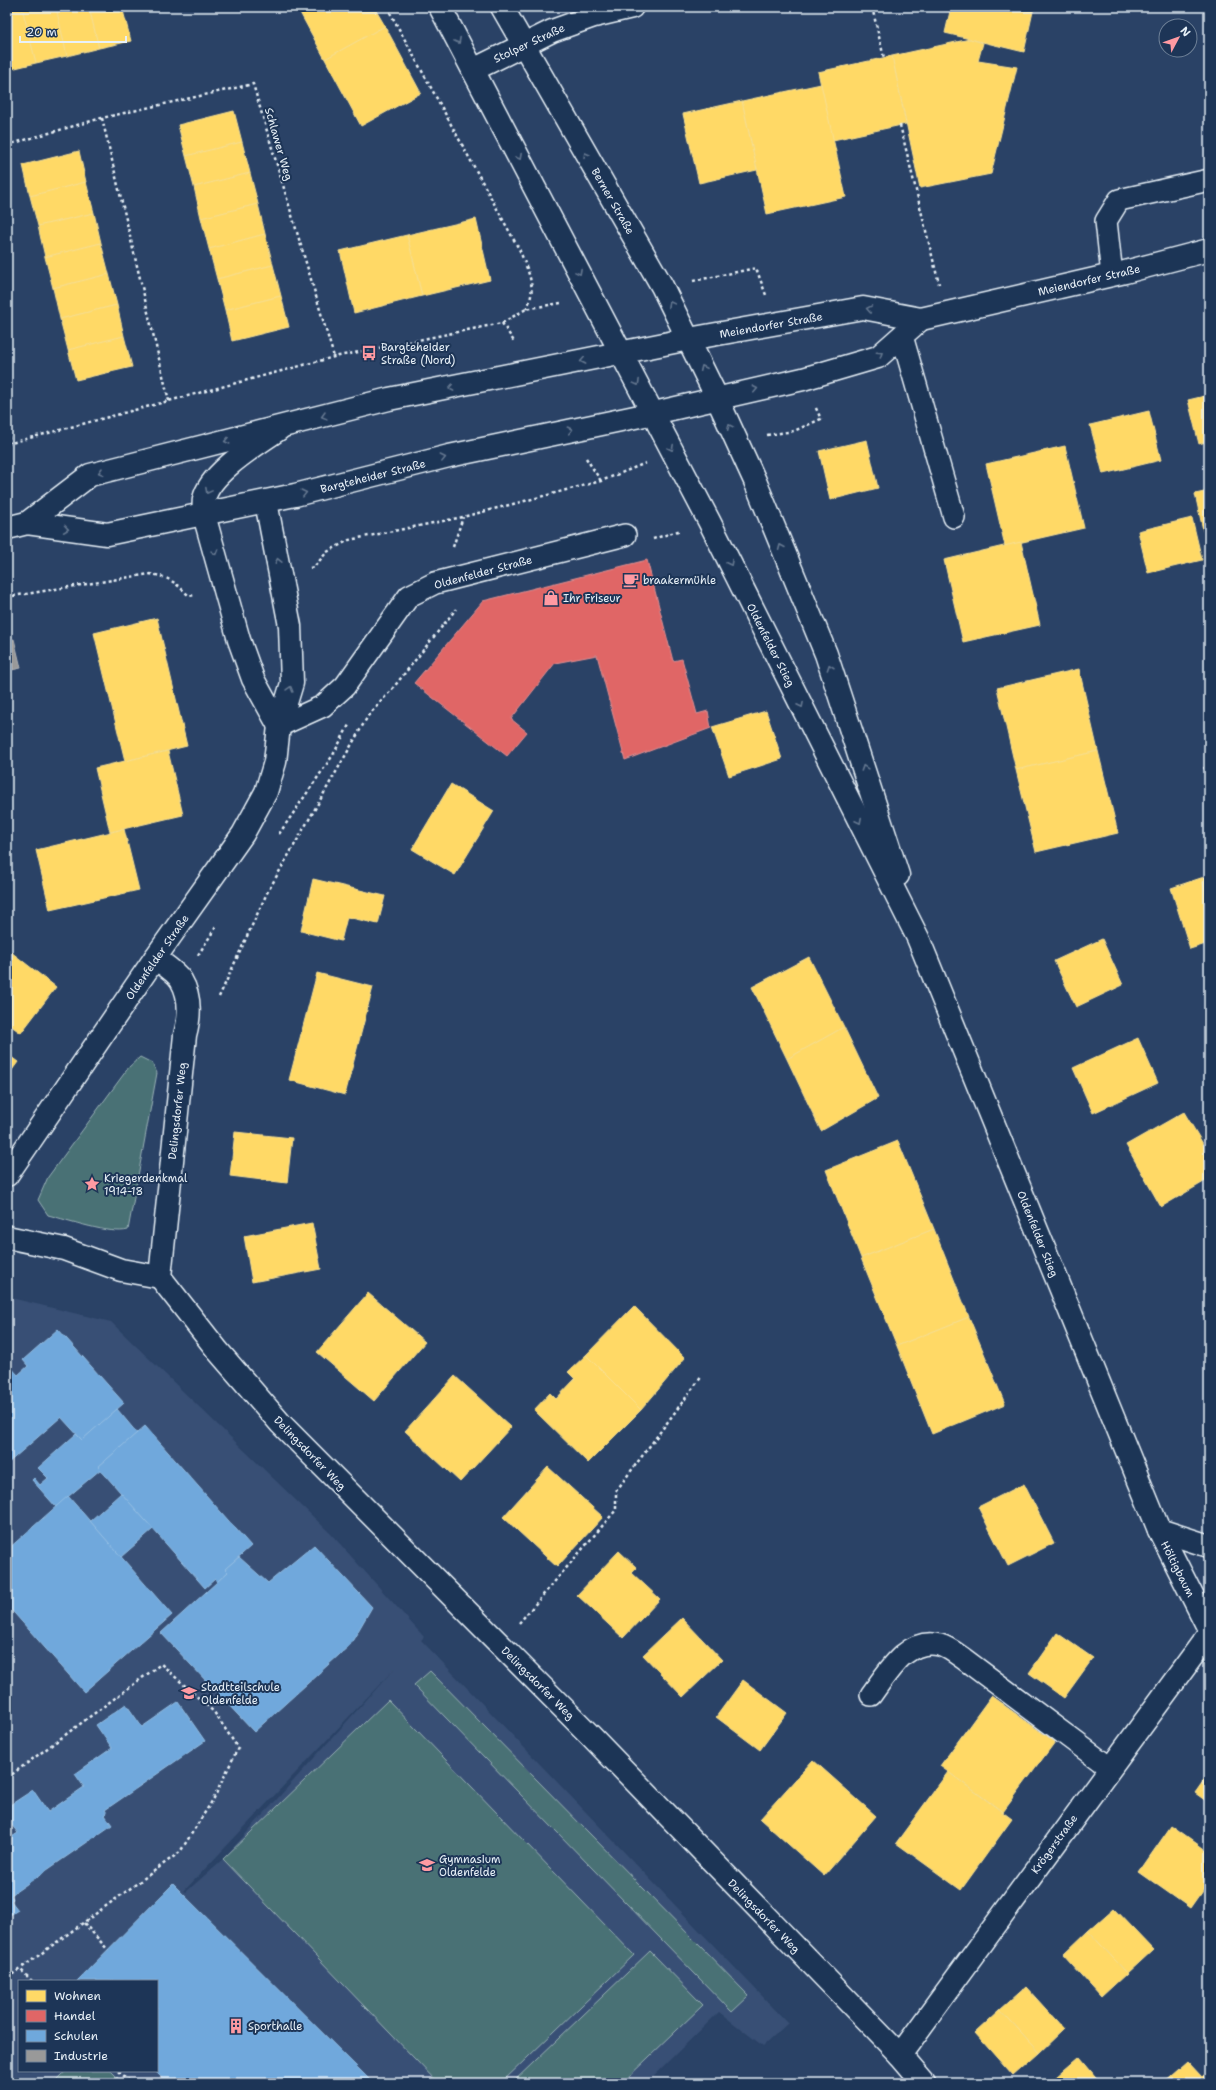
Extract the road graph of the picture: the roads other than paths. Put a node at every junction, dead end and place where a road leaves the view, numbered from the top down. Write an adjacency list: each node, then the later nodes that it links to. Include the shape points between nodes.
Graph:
1 (440, 7): 5 (main road, one-way to 5)
2 (502, 7): 4 (main road, Berner Straße)
3 (632, 7): 4 (main road, Stolper Straße, via 552,31)
4 (523, 45): 5 (main road, Stolper Straße); 11 (main road, Berner Straße, one-way to 4, via 658,280)
5 (473, 70): 12 (main road, one-way to 12)
6 (1209, 180): 8 (lane, via 1119,200 1106,221)
7 (1209, 250): 8 (main road, Meiendorfer Straße)
8 (1112, 275): 9 (main road, Meiendorfer Straße)
9 (921, 319): 10 (main road); 11 (main road, Meiendorfer Straße, one-way to 11, via 862,308)
10 (902, 336): 13 (main road, one-way to 10, via 878,357); 18 (lane)
11 (689, 339): 12 (main road, Meiendorfer Straße); 13 (main road, Berner Straße, one-way to 11)
12 (621, 353): 14 (main road, Oldenfelder Stieg, one-way to 14); 15 (main road, Bargteheider Straße, one-way to 15, via 389,399)
13 (717, 398): 14 (main road, Bargteheider Straße); 22 (main road, Oldenfelder Stieg, one-way to 13, via 826,654 755,481)
14 (654, 413): 16 (main road, Bargteheider Straße, one-way to 14, via 449,456); 22 (main road, Oldenfelder Stieg, one-way to 22)
15 (279, 429): 17 (main road, one-way to 17, via 245,453 213,482 204,499); 19 (main road, Bargteheider Straße, one-way to 19, via 90,476)
16 (266, 502): 17 (main road, Bargteheider Straße); 21 (main road, Oldenfelder Straße, one-way to 16, via 292,683 290,626)
17 (204, 515): 19 (main road, Bargteheider Straße, one-way to 17, via 107,534); 21 (main road, one-way to 21, via 239,640 253,679)
18 (954, 517)
19 (17, 526)
20 (625, 535): 21 (lane, Oldenfelder Straße, via 435,583 409,596 345,686 323,706)
21 (279, 726): 23 (main road, Oldenfelder Straße, via 275,762 266,792 243,834)
22 (918, 938): 27 (main road, Oldenfelder Stieg)
23 (155, 958): 24 (main road, Oldenfelder Straße); 26 (main road, Delingsdorfer Weg, via 181,980 187,996 190,1017 185,1035)
24 (7, 1175)
25 (7, 1236): 26 (main road, via 64,1249 121,1270)
26 (160, 1277): 33 (main road, Delingsdorfer Weg, via 218,1351 281,1424)
27 (1158, 1530): 28 (main road); 29 (main road, Höltigbaum)
28 (1209, 1546)
29 (1209, 1629)
30 (1209, 1634): 32 (main road, Krögerstraße)
31 (871, 1695): 32 (lane, via 902,1655 923,1643 941,1645 964,1659)
32 (1110, 1768): 33 (main road, Krögerstraße)
33 (900, 2055): 34 (main road, Delingsdorfer Weg)
34 (924, 2083)

